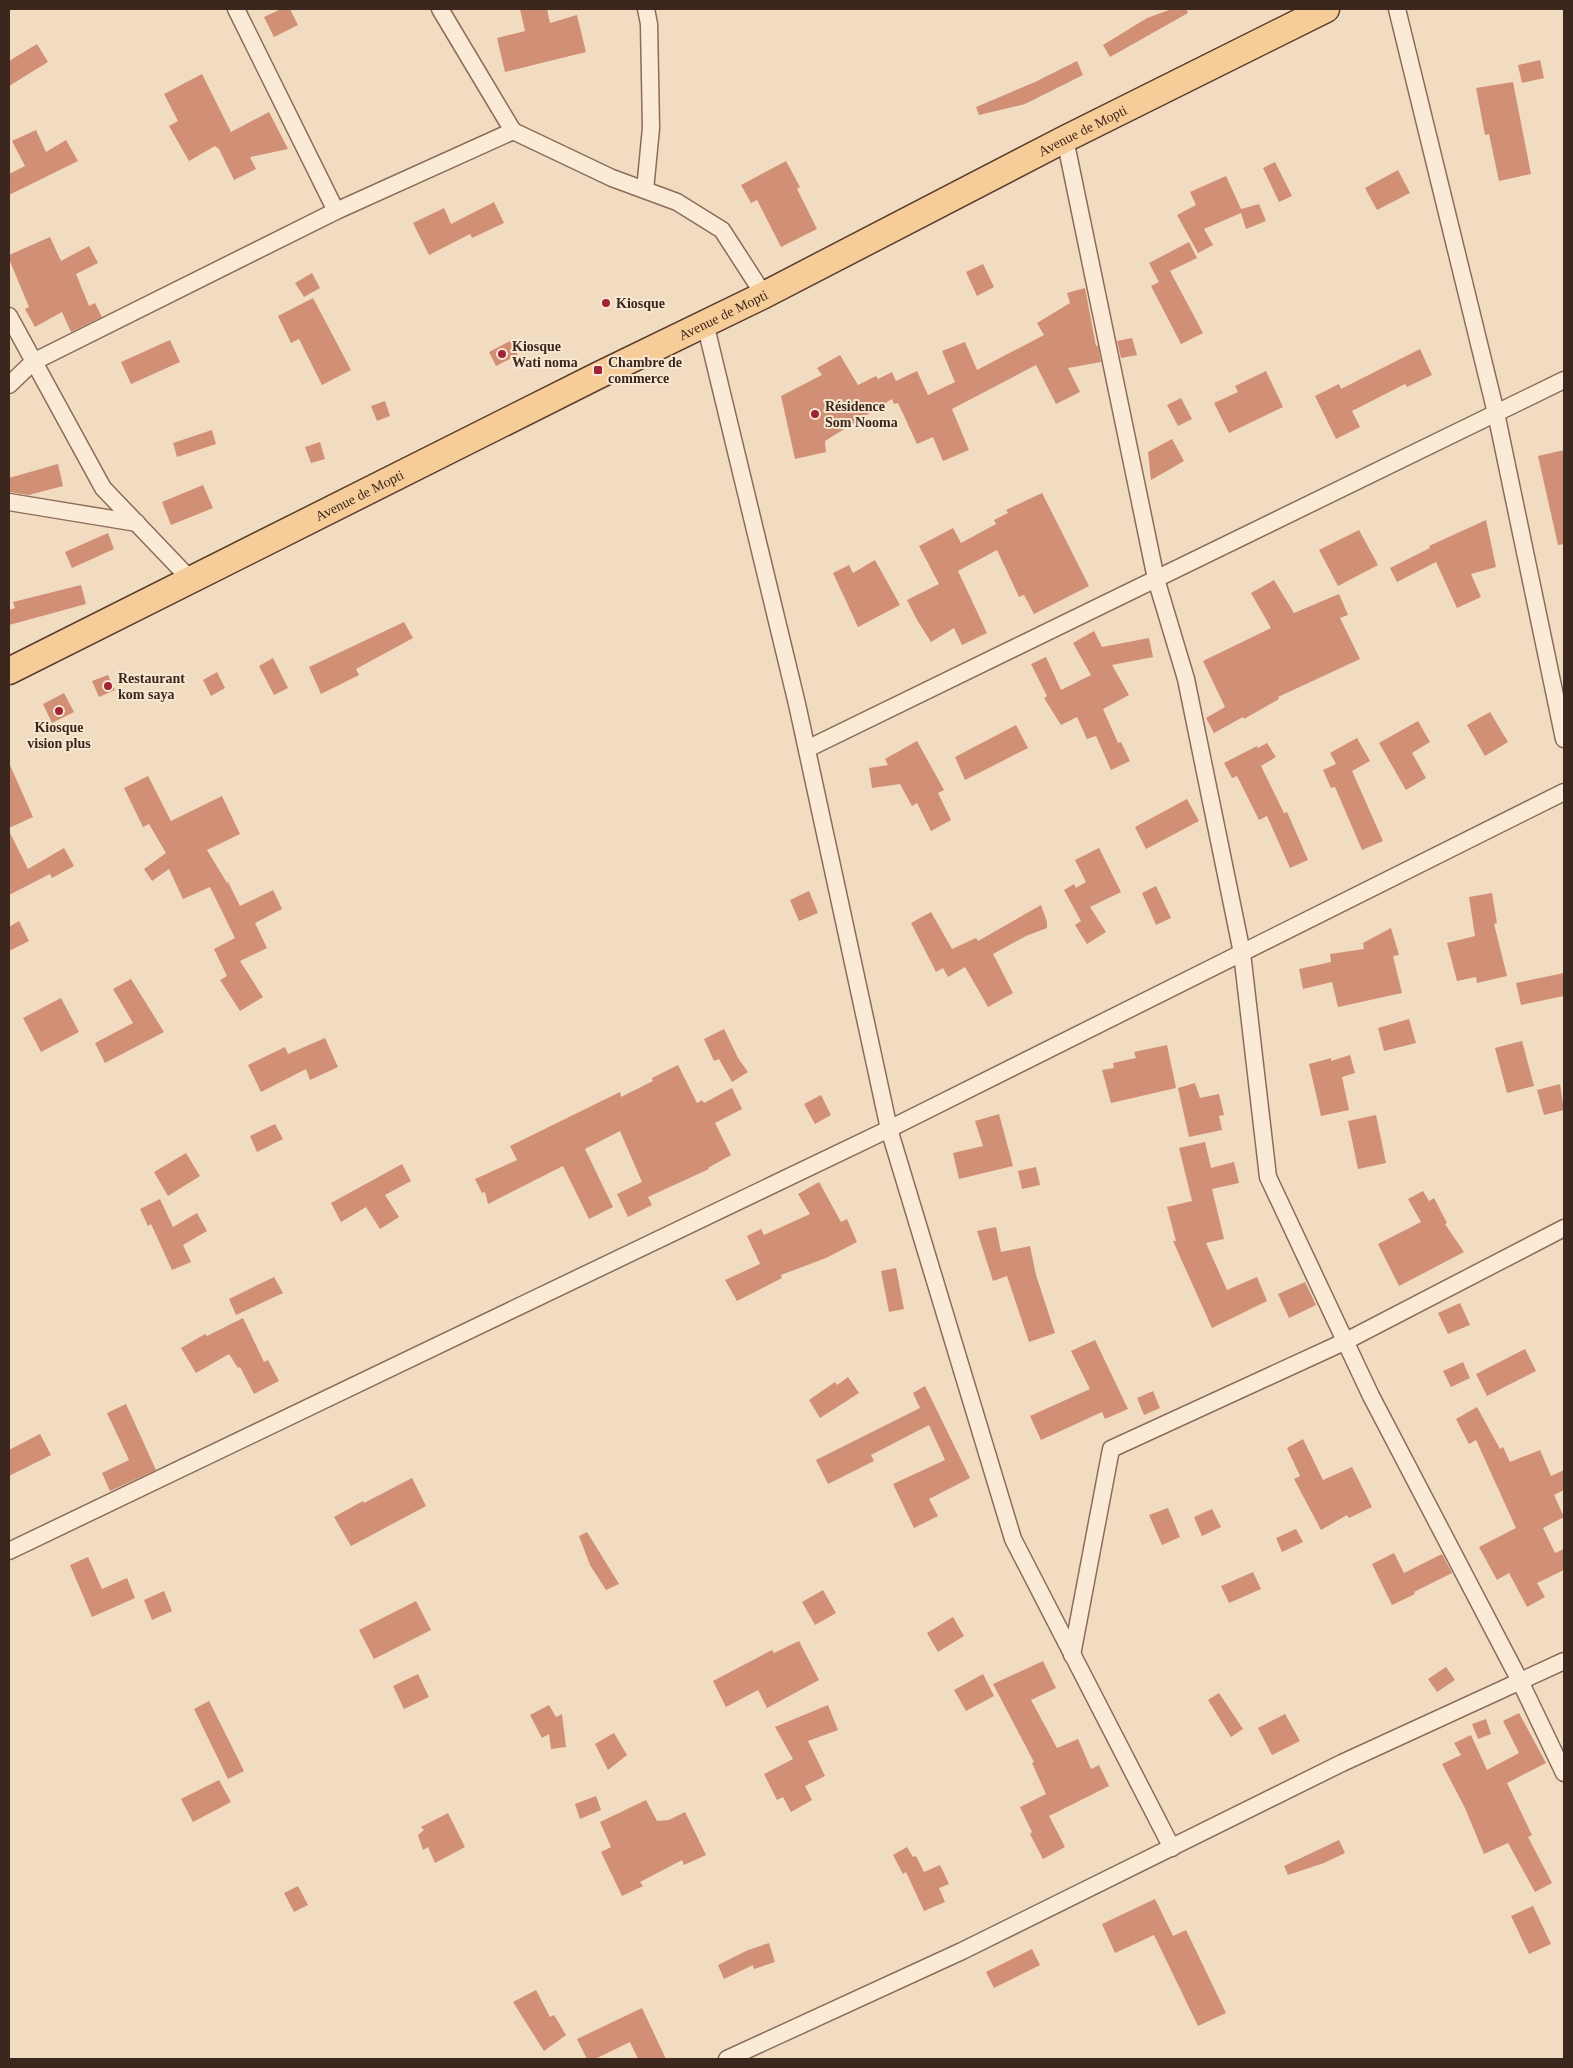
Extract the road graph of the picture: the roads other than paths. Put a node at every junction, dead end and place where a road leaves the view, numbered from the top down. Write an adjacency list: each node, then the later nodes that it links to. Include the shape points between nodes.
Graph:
1 (236, 9): 9 (street)
2 (440, 9): 6 (street)
3 (646, 9): 8 (street, via 651,128)
4 (1326, 9): 7 (main road, Avenue de Mopti)
5 (1397, 9): 16 (street)
6 (513, 131): 8 (street, via 612,178); 9 (street)
7 (1065, 139): 10 (main road, Avenue de Mopti); 20 (street)
8 (645, 190): 10 (street, via 677,202 722,230)
9 (336, 211): 13 (street)
10 (764, 295): 12 (main road, Avenue de Mopti)
11 (9, 316): 13 (street)
12 (705, 322): 19 (main road, Avenue de Mopti); 23 (street)
13 (34, 362): 15 (street); 18 (street, via 103,488)
14 (1564, 380): 16 (street)
15 (9, 385)
16 (1496, 413): 20 (street); 22 (street)
17 (9, 502): 18 (street)
18 (137, 523): 19 (street)
19 (190, 579): 21 (main road, Avenue de Mopti)
20 (1156, 579): 23 (street); 25 (street, via 1186,679)
21 (9, 671)
22 (1564, 739)
23 (807, 749): 26 (street)
24 (1564, 792): 25 (street)
25 (1242, 953): 26 (street); 28 (street, via 1268,1177)
26 (889, 1129): 29 (street); 30 (street, via 1013,1539)
27 (1564, 1228): 28 (street)
28 (1346, 1340): 30 (street, via 1111,1449); 32 (street, via 1371,1396)
29 (9, 1551)
30 (1072, 1655): 34 (street)
31 (1564, 1661): 32 (street)
32 (1520, 1681): 33 (street); 34 (street)
33 (1564, 1773)
34 (1172, 1848): 35 (street, via 962,1951)
35 (727, 2059)

